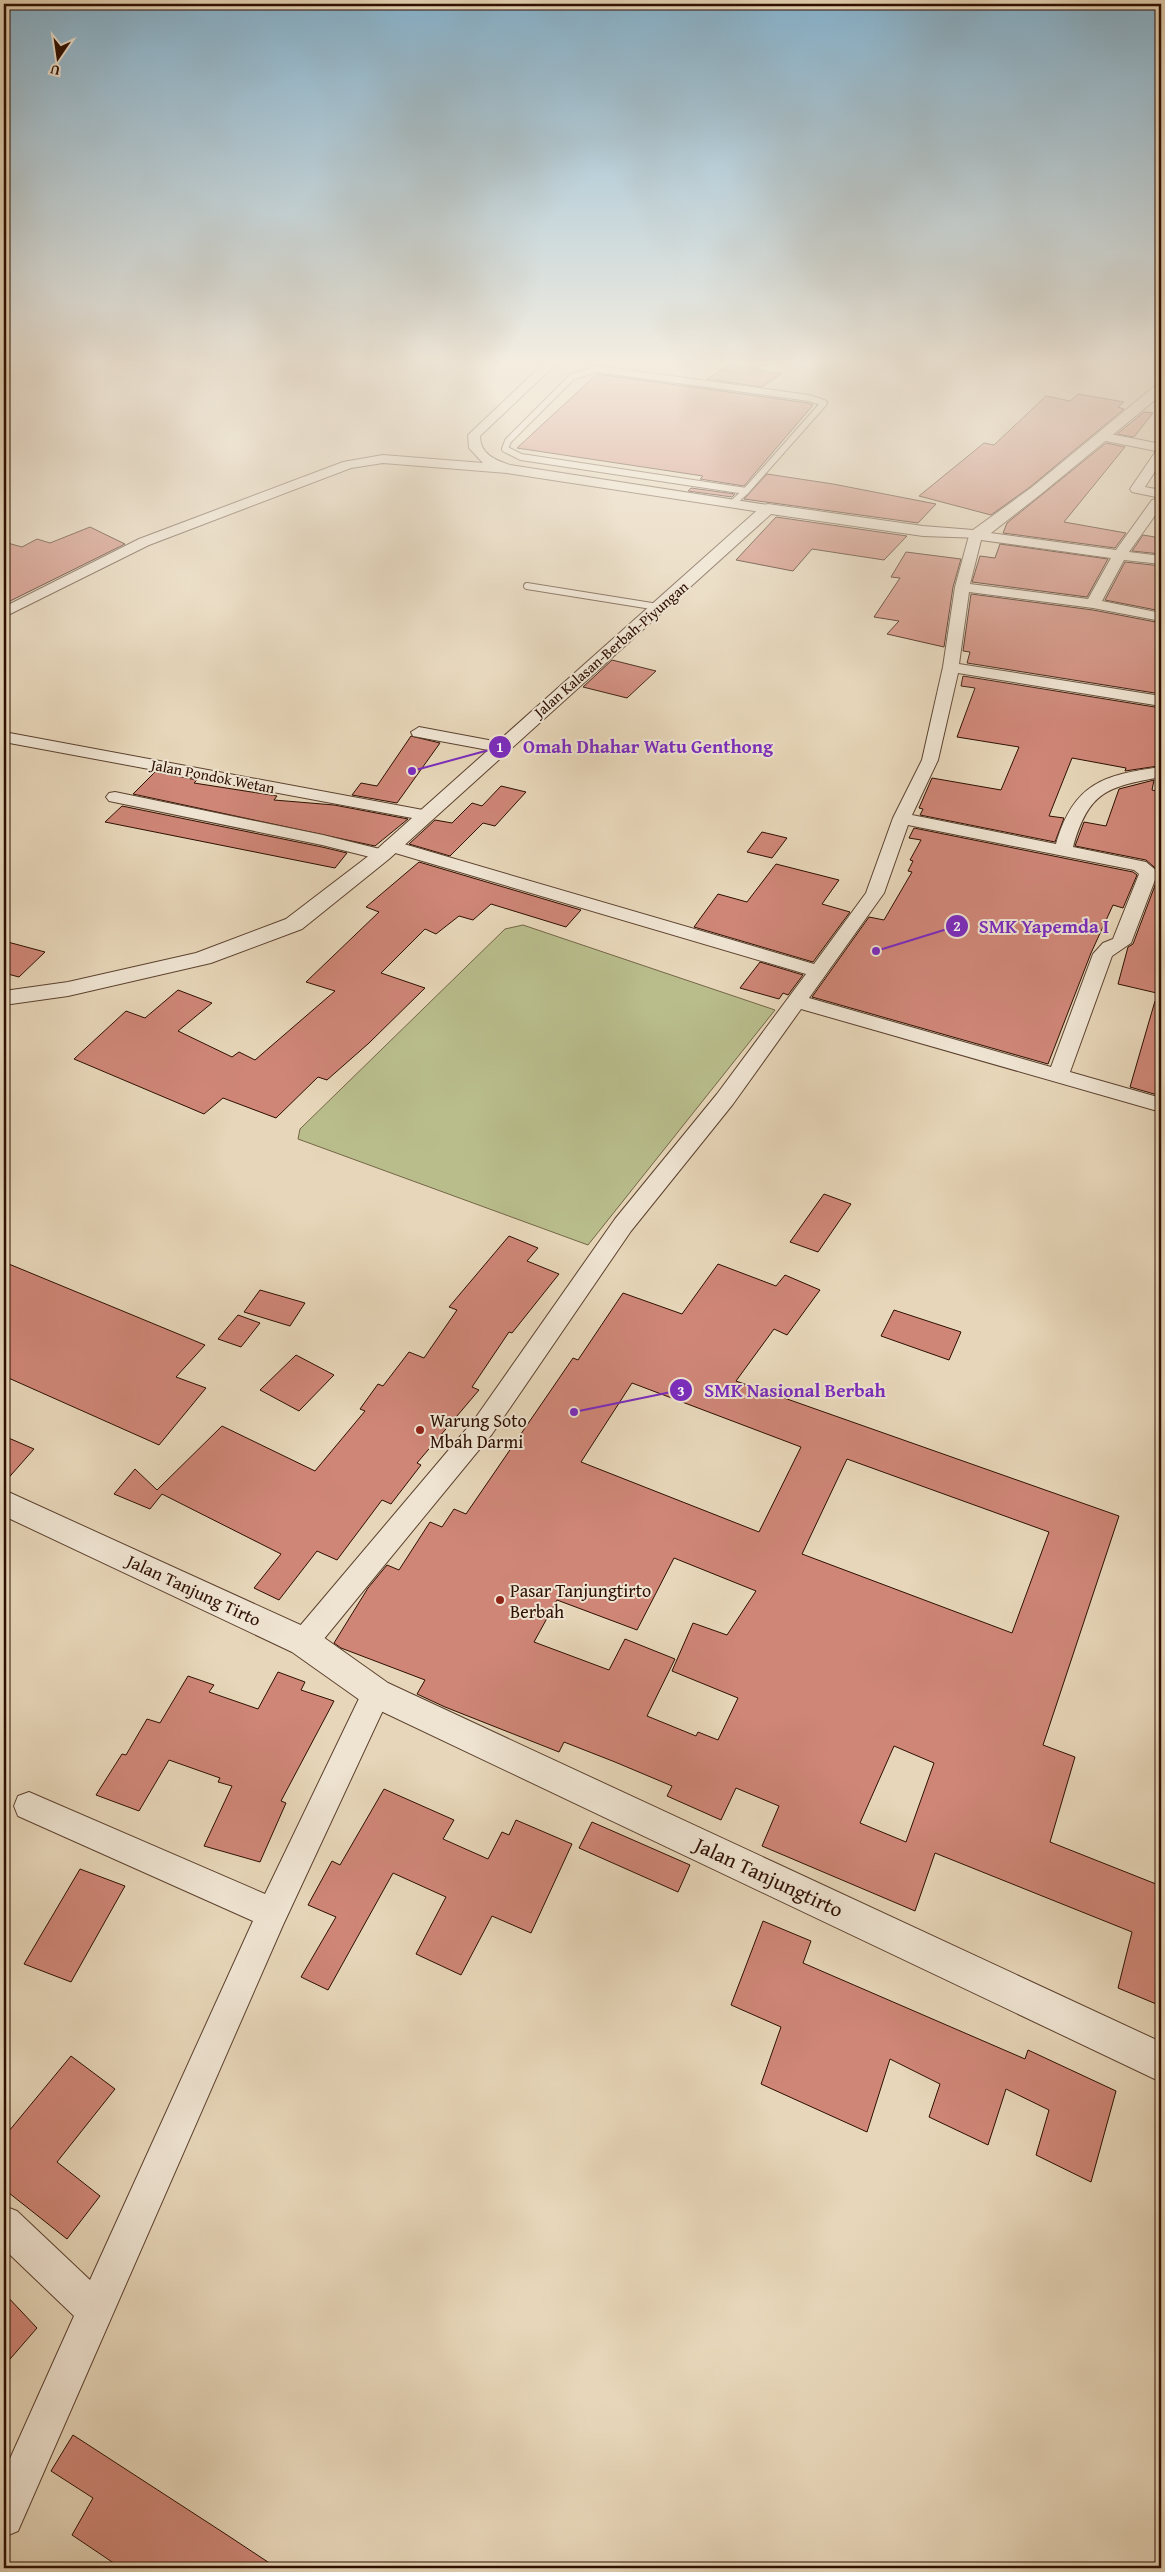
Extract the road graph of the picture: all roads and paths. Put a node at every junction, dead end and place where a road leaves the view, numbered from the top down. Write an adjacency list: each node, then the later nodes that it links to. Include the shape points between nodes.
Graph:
1 (295, 485): 17 (street, via 144,542)
2 (617, 485): 9 (street)
3 (708, 485): 7 (lane)
4 (751, 485): 7 (lane)
5 (1043, 485): 11 (street)
6 (1140, 485): 8 (street, via 1137,489)
7 (746, 491): 9 (lane)
8 (1159, 498): 12 (street)
9 (734, 502): 10 (street)
10 (768, 508): 11 (street, via 923,531); 19 (street, Jalan Kalasan-Berbah-Piyungan)
11 (975, 535): 12 (street); 15 (street)
12 (1120, 555): 13 (street); 18 (street)
13 (1161, 560)
14 (527, 586): 19 (lane)
15 (962, 587): 18 (street); 22 (street)
16 (12, 596): 17 (street)
17 (27, 600): 20 (street)
18 (1094, 604): 21 (street)
19 (658, 607): 26 (street, Jalan Kalasan-Berbah-Piyungan)
20 (4, 612)
21 (1161, 617)
22 (951, 667): 23 (street); 30 (street, via 930,760)
23 (1161, 701)
24 (419, 732): 26 (street)
25 (4, 737): 29 (street, Jalan Pondok Wetan)
26 (499, 747): 29 (street, Jalan Kalasan-Berbah-Piyungan)
27 (1161, 772): 31 (street, via 1119,780 1088,796 1078,808)
28 (115, 797): 32 (street)
29 (423, 815): 32 (street, Jalan Kalasan-Berbah-Piyungan)
30 (902, 818): 31 (street); 33 (street, via 875,892)
31 (1063, 849): 36 (street, via 1140,866 1149,872 1121,943 1103,954)
32 (386, 850): 33 (street); 34 (street, Jalan Kalasan-Berbah-Piyungan, via 294,924 203,958 68,989)
33 (818, 971): 35 (street)
34 (4, 998)
35 (796, 1001): 36 (street); 39 (street, via 725,1099 623,1225 483,1427)
36 (1058, 1076): 37 (street)
37 (1160, 1105)
38 (4, 1502): 39 (street, Jalan Tanjung Tirto)
39 (304, 1642): 40 (street, Jalan Tanjung Tirto)
40 (376, 1692): 42 (street); 43 (street, Jalan Tanjungtirto)
41 (29, 1806): 42 (street)
42 (272, 1914): 45 (street)
43 (1161, 2062)
44 (4, 2224): 45 (street)
45 (96, 2312): 46 (street)
46 (4, 2517)

